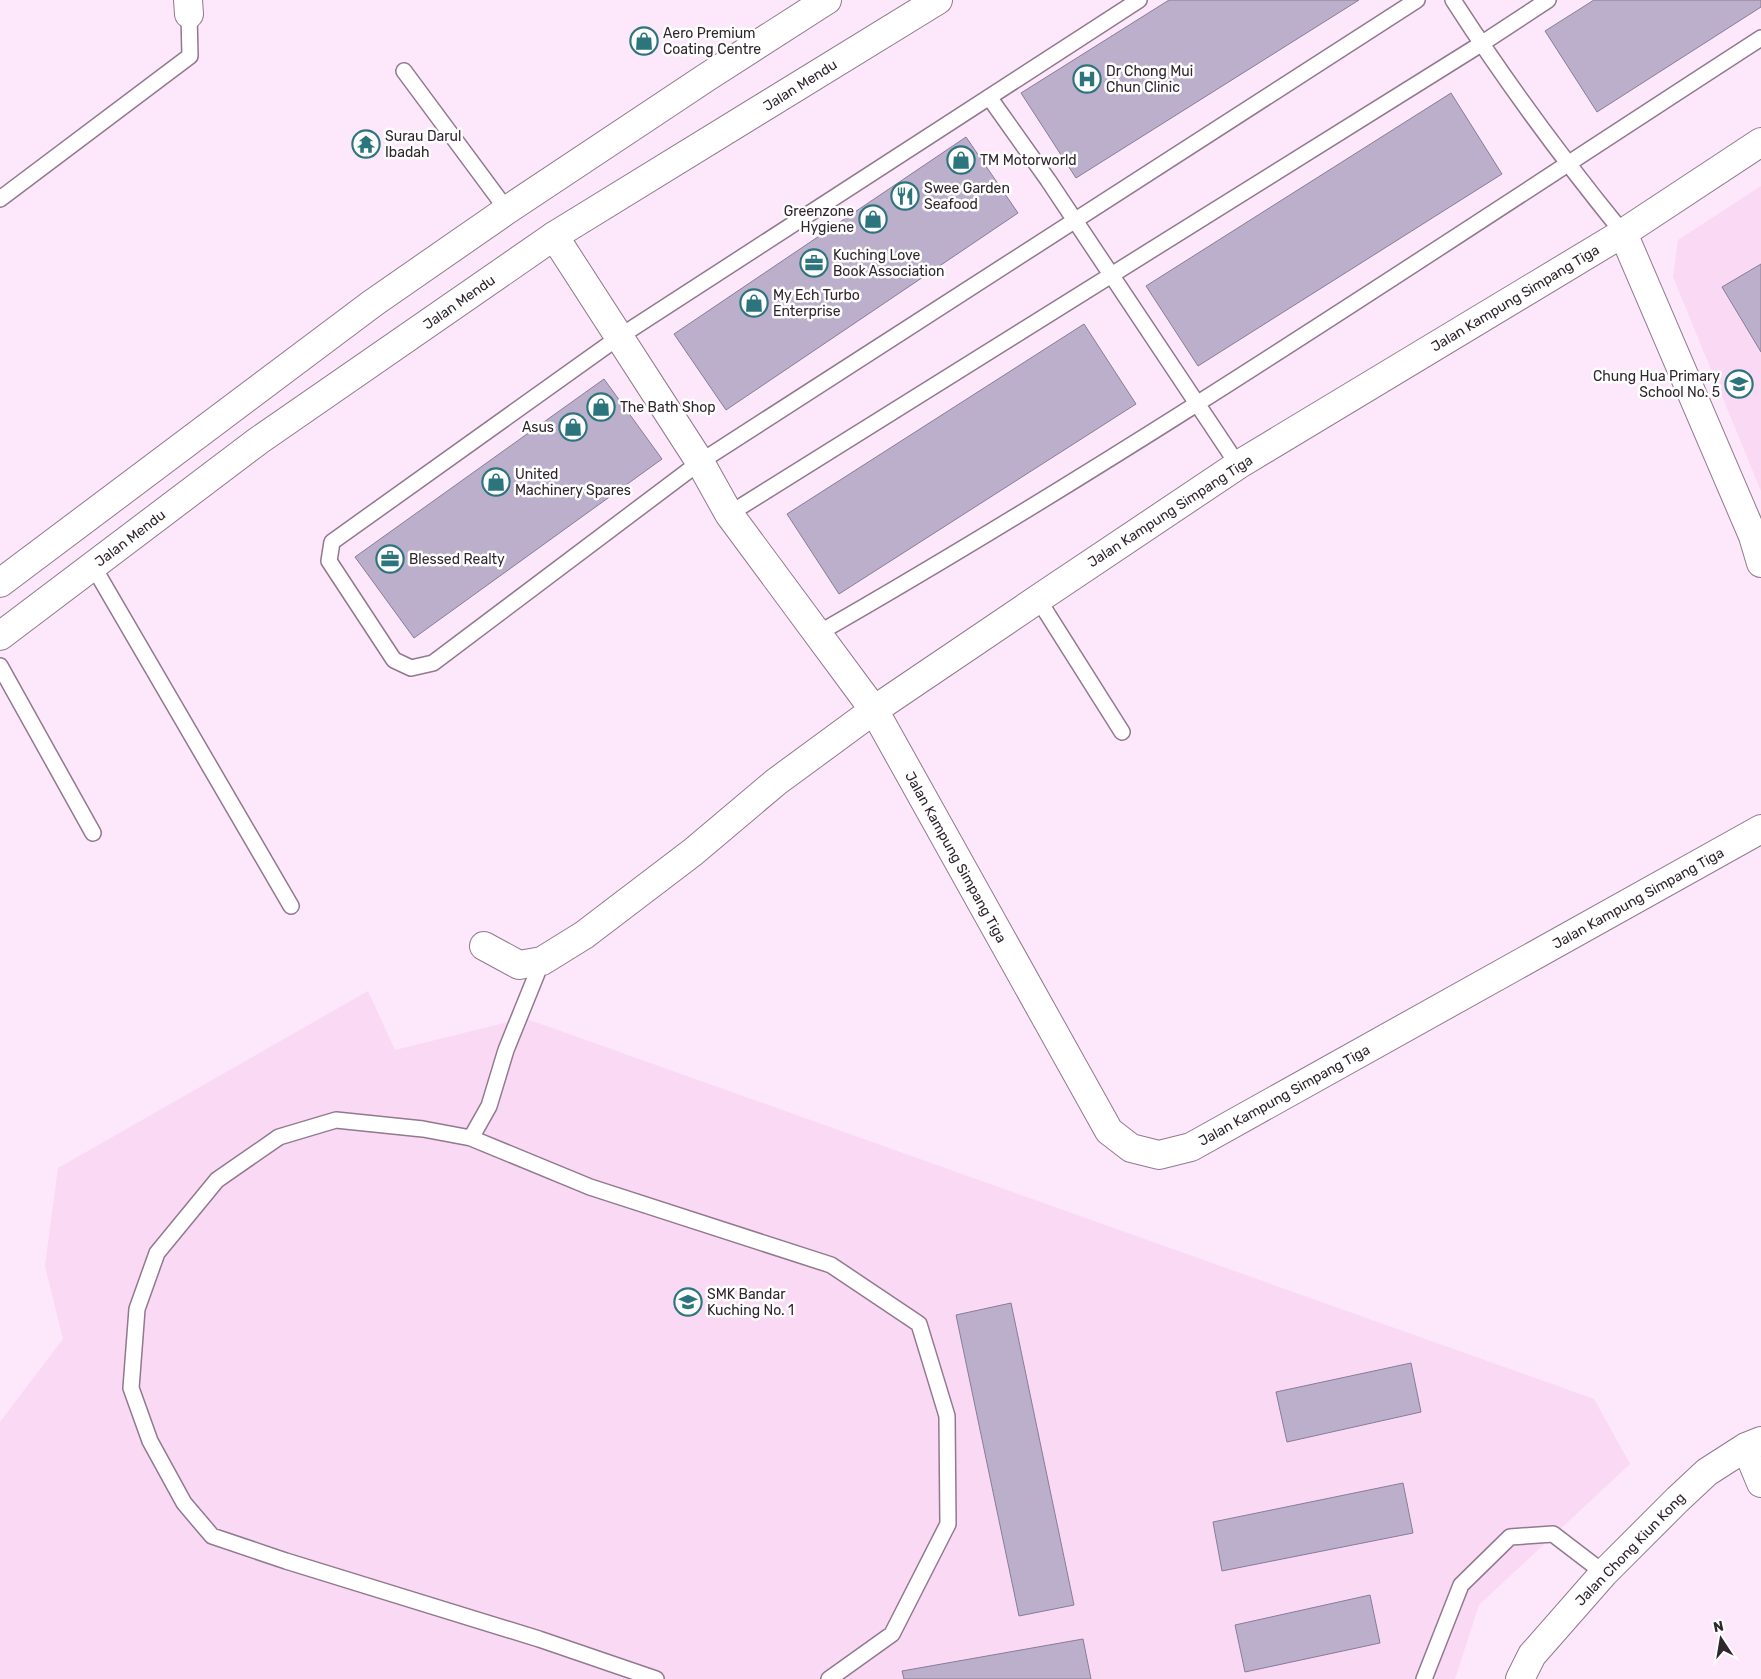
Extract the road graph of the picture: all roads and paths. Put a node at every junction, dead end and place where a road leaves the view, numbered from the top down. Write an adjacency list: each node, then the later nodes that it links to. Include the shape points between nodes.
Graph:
1 (827, 0): 15 (street)
2 (938, 0): 18 (street, Jalan Mendu)
3 (1138, 0): 11 (lane)
4 (1417, 0): 16 (lane)
5 (1454, 0): 9 (lane)
6 (1548, 0): 9 (lane)
7 (189, 7): 14 (lane, via 190,56)
8 (1761, 38): 13 (lane)
9 (1481, 44): 13 (lane); 19 (lane)
10 (404, 71): 15 (lane)
11 (989, 97): 16 (lane); 20 (lane)
12 (1758, 150): 17 (street, Jalan Kampung Simpang Tiga)
13 (1566, 164): 17 (lane); 21 (lane)
14 (0, 199)
15 (507, 210): 27 (street, via 373,303)
16 (1075, 221): 19 (lane); 22 (lane)
17 (1623, 233): 23 (street, Jalan Kampung Simpang Tiga); 25 (street, via 1753,536)
18 (554, 236): 20 (street); 26 (street, Jalan Mendu, via 258,441)
19 (1111, 276): 21 (lane); 24 (lane)
20 (620, 337): 22 (street); 22 (lane, via 332,542 329,561 394,660 411,668 433,663)
21 (1197, 403): 23 (lane); 29 (lane, via 918,576)
22 (700, 462): 24 (street)
23 (1238, 466): 28 (street, Jalan Kampung Simpang Tiga)
24 (729, 514): 29 (street)
25 (1761, 563)
26 (93, 566): 30 (street, Jalan Mendu); 36 (lane)
27 (0, 583)
28 (1038, 599): 32 (street, Jalan Kampung Simpang Tiga); 33 (lane)
29 (817, 634): 32 (street)
30 (0, 636)
31 (0, 666): 35 (lane)
32 (874, 710): 34 (street, Jalan Kampung Simpang Tiga, via 1108,1131 1131,1148 1159,1154 1191,1147); 38 (street, via 776,782 693,852 584,935)
33 (1122, 732)
34 (1761, 829)
35 (93, 832)
36 (291, 906)
37 (484, 946): 38 (street, via 519,965)
38 (542, 961): 39 (lane, via 506,1050 489,1106)
39 (471, 1138): 43 (lane, via 423,1129 336,1120 279,1137 217,1180 157,1253 137,1309 131,1388 150,1441 184,1503 212,1536); 44 (lane, via 590,1187 831,1265 919,1324 947,1416 948,1524 892,1634)
40 (1753, 1444): 41 (street); 42 (street, Jalan Chong Kiun Kong, via 1707,1472)
41 (1761, 1483)
42 (1604, 1573): 45 (lane, via 1553,1534 1510,1537 1461,1585); 46 (street, Jalan Chong Kiun Kong, via 1532,1655)
43 (656, 1679)
44 (829, 1679)
45 (1424, 1679)
46 (1520, 1679)

